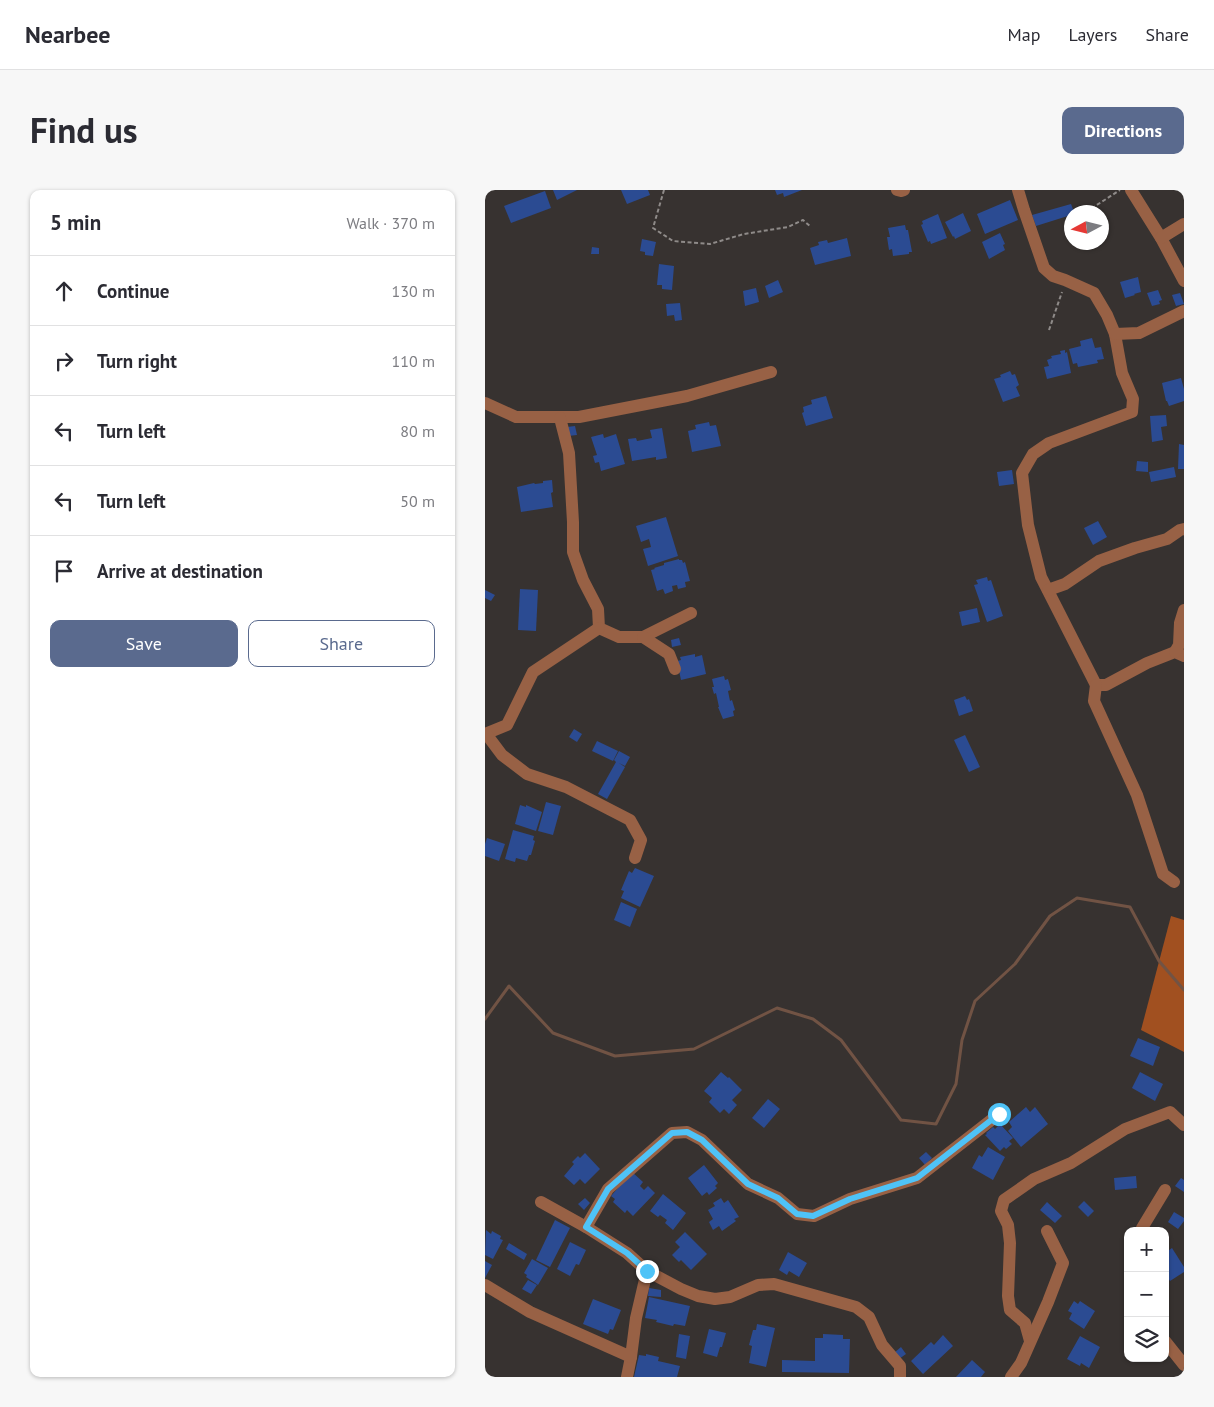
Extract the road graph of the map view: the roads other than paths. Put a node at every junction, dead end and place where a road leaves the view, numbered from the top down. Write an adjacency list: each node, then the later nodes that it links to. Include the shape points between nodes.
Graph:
1 (897, 190): 2 (street)
2 (904, 190)
3 (1007, 190): 6 (street)
4 (1018, 190): 6 (street)
5 (1131, 190): 8 (street)
6 (1022, 203): 11 (street, via 1044,268 1053,276 1094,293)
7 (1184, 224): 8 (street)
8 (1161, 238): 9 (street)
9 (1184, 281)
10 (1184, 311): 11 (street, via 1139,333)
11 (1115, 334): 16 (street, via 1122,373 1133,398 1132,412 1049,443 1033,454 1022,474 1028,525 1041,577)
12 (771, 372): 14 (street, via 687,396)
13 (485, 402): 14 (street, via 516,417)
14 (560, 418): 19 (street, via 569,453 573,552 597,609)
15 (1184, 529): 16 (street, via 1167,539 1099,561 1065,584)
16 (1048, 590): 23 (street)
17 (1184, 610): 21 (street, via 1180,623)
18 (691, 613): 20 (street)
19 (599, 628): 20 (street, via 619,638); 24 (street, via 533,672 507,725)
20 (643, 637): 22 (street, via 669,654)
21 (1180, 654): 23 (street, via 1147,663 1106,685)
22 (675, 669)
23 (1096, 685): 26 (street, via 1094,701 1137,796 1163,874)
24 (486, 734): 25 (street, via 502,756 527,774 566,787 630,820 641,840)
25 (635, 858)
26 (1174, 882)
27 (999, 1114): 31 (street, via 917,1178 850,1199 813,1216 797,1214 778,1198 748,1184 702,1140 687,1132 672,1133 608,1189)
28 (1184, 1125): 36 (street, via 1170,1112 1125,1129 1071,1163 1034,1179 1003,1200 1001,1211 1008,1225 1010,1242 1010,1310 1025,1323)
29 (1165, 1190): 32 (street)
30 (541, 1202): 31 (street)
31 (586, 1227): 34 (street, via 627,1253)
32 (1142, 1227)
33 (1047, 1232): 36 (street, via 1063,1263)
34 (647, 1271): 38 (street); 41 (street, via 698,1296 730,1298 758,1285 774,1284 856,1307 869,1317 882,1345 900,1366)
35 (485, 1285): 38 (street, via 530,1312)
36 (1031, 1341): 42 (street)
37 (1169, 1346): 39 (street)
38 (631, 1357): 40 (street)
39 (1184, 1364)
40 (627, 1377)
41 (900, 1377)
42 (1011, 1377)

